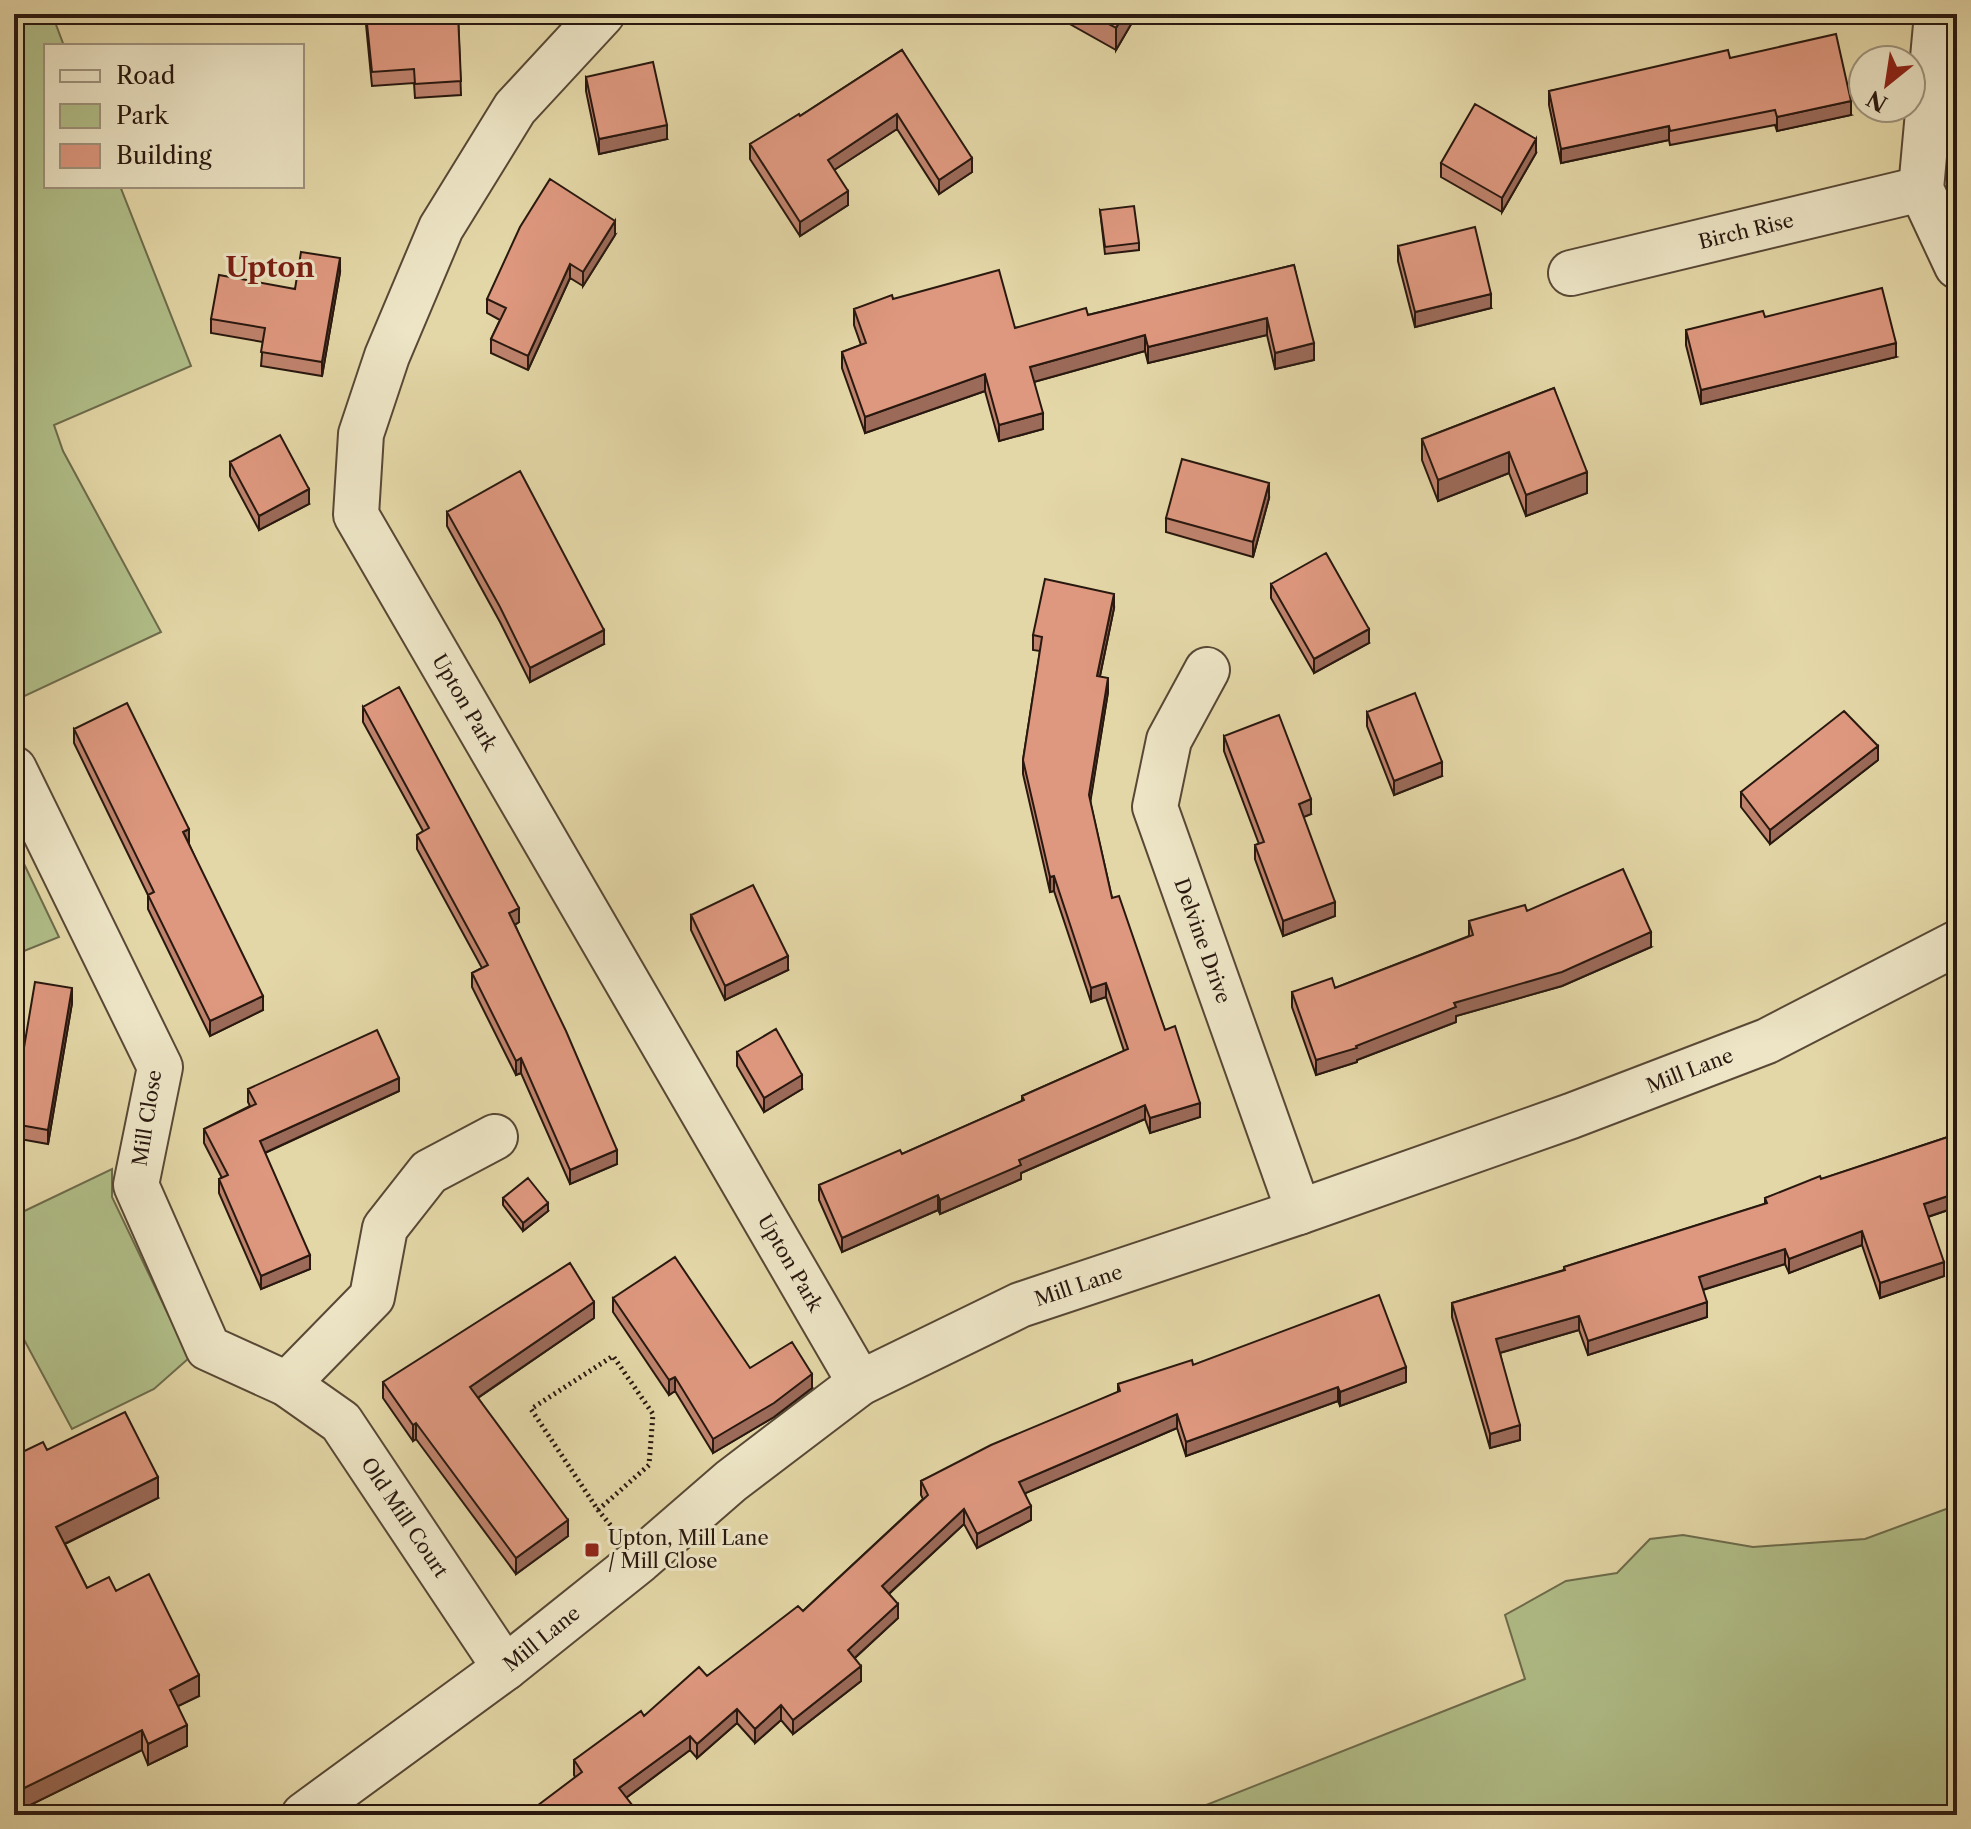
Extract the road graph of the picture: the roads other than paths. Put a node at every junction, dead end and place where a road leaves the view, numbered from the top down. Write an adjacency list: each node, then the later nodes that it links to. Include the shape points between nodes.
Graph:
1 (602, 14): 11 (street, Upton Park, via 515,108 441,228 387,356 361,434 356,515)
2 (1937, 14): 3 (street)
3 (1921, 189): 4 (street); 5 (street, Birch Rise)
4 (1957, 266)
5 (1571, 273)
6 (1207, 670): 10 (street, Delvine Drive, via 1169,740 1155,807)
7 (14, 769): 12 (street, Mill Close, via 160,1067 136,1185 208,1348)
8 (1957, 943): 10 (street, Mill Lane, via 1767,1041)
9 (495, 1137): 12 (street, via 429,1172 385,1228 372,1297)
10 (1299, 1212): 11 (street, Mill Lane, via 1020,1305)
11 (860, 1383): 13 (street, Mill Lane, via 731,1481)
12 (287, 1384): 13 (street, Old Mill Court, via 341,1422)
13 (505, 1668): 14 (street, Mill Lane)
14 (304, 1815)

